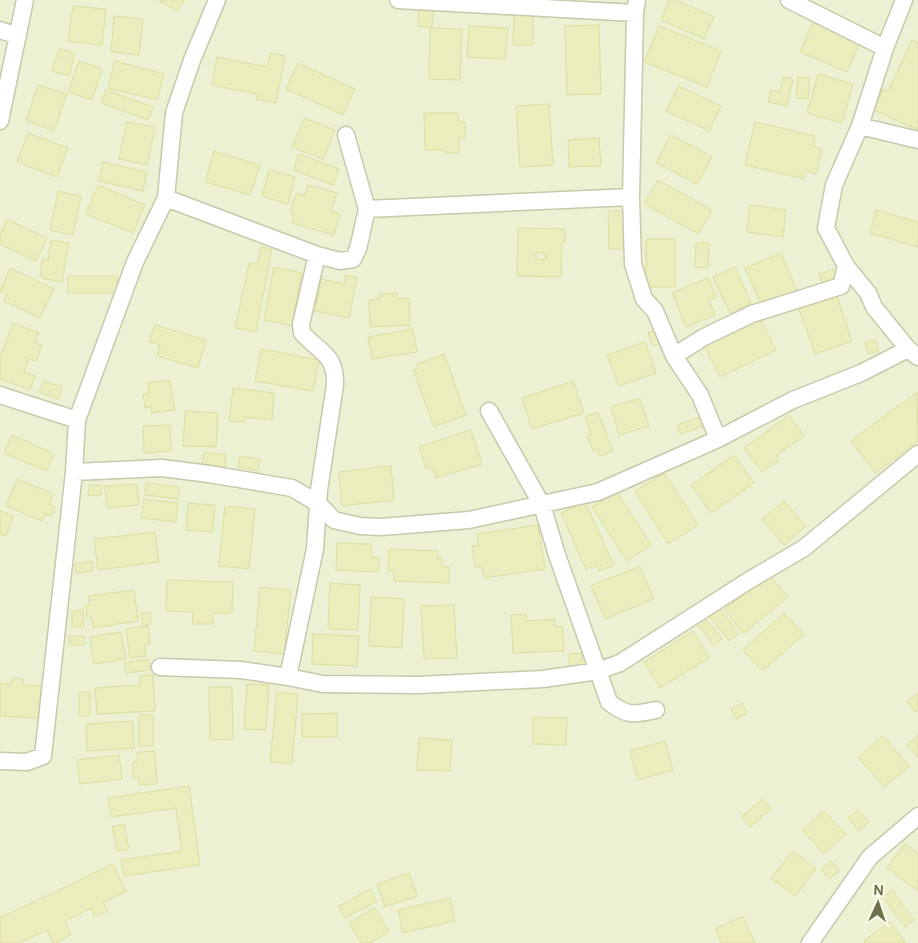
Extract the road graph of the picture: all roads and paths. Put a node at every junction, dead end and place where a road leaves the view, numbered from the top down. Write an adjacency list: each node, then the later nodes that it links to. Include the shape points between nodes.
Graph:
1 (25, 0): 9 (street)
2 (217, 0): 15 (street, via 174,114)
3 (398, 0): 7 (street)
4 (621, 0): 7 (street)
5 (789, 0): 10 (street)
6 (904, 0): 10 (street)
7 (636, 6): 16 (street)
8 (0, 30): 9 (street)
9 (18, 36): 11 (street)
10 (885, 48): 12 (street)
11 (0, 121)
12 (860, 126): 14 (street); 19 (street, via 834,185 826,228)
13 (346, 135): 17 (street)
14 (918, 140)
15 (166, 198): 18 (street); 24 (street, via 135,262)
16 (631, 198): 17 (street); 21 (street, via 633,264 644,299 654,311)
17 (367, 209): 18 (street, via 353,259 340,261)
18 (317, 255): 28 (street, via 301,324 302,333 333,362 336,373)
19 (846, 266): 20 (street, via 874,307); 21 (street, via 841,286 752,314 704,337)
20 (913, 353): 25 (street, via 793,400)
21 (674, 356): 25 (street, via 700,395)
22 (0, 396): 24 (street)
23 (489, 411): 29 (street)
24 (76, 420): 27 (street)
25 (718, 439): 29 (street, via 598,492)
26 (918, 454): 31 (street, via 804,548 620,663)
27 (74, 472): 28 (street, via 162,468 209,474 292,488); 34 (street, via 43,756 27,762)
28 (319, 504): 29 (street, via 334,520 381,527 469,520); 32 (street, via 315,549)
29 (542, 504): 31 (street, via 556,555)
30 (160, 667): 32 (street, via 241,670)
31 (598, 671): 32 (street, via 543,679 419,685 323,684); 33 (street, via 609,702 621,712 640,714)
32 (288, 677)
33 (656, 710)
34 (0, 761)
35 (918, 816): 36 (street, via 870,857)
36 (810, 943)

